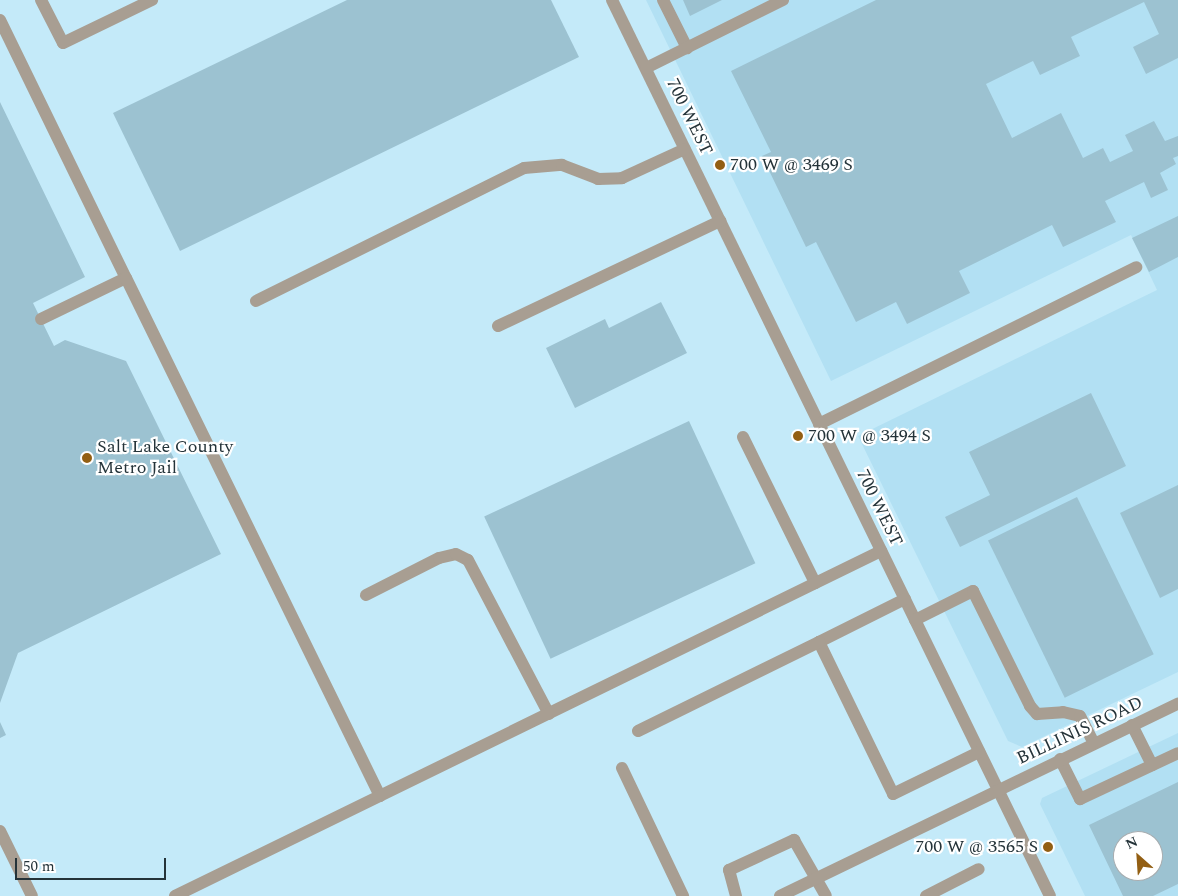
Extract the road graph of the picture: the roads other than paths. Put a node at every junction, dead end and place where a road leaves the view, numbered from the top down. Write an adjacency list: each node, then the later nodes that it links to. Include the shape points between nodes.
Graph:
1 (42, 0): 2 (street, via 63,43)
2 (152, 0)
3 (663, 0): 7 (street)
4 (783, 0): 7 (street)
5 (614, 1): 8 (street, 700 WEST)
6 (0, 20): 12 (street)
7 (687, 48): 8 (street)
8 (646, 68): 9 (street, 700 WEST)
9 (685, 149): 10 (street, 700 WEST); 13 (street, via 622,178 598,179 562,165 524,168)
10 (720, 221): 15 (street); 16 (street, 700 WEST)
11 (1136, 267): 16 (street)
12 (126, 278): 14 (street); 35 (street)
13 (256, 301)
14 (41, 319)
15 (498, 326)
16 (819, 424): 18 (street, 700 WEST)
17 (743, 437): 19 (street)
18 (881, 551): 19 (street); 21 (street, 700 WEST)
19 (815, 583): 25 (street)
20 (366, 595): 25 (street, via 439,558 456,554 468,560)
21 (905, 599): 22 (street, 700 WEST); 23 (street)
22 (914, 620): 28 (street, via 973,591 1030,706 1037,714 1063,712 1080,716); 29 (street, 700 WEST)
23 (818, 642): 27 (street); 29 (street, via 893,794)
24 (1178, 704): 26 (street, BILLINIS ROAD)
25 (549, 714): 35 (street)
26 (1132, 726): 28 (street, BILLINIS ROAD); 32 (street)
27 (638, 731)
28 (1094, 743): 31 (street, BILLINIS ROAD)
29 (979, 752): 34 (street, 700 WEST)
30 (1178, 753): 32 (street)
31 (1060, 759): 32 (street, via 1080,799); 34 (street, BILLINIS ROAD)
32 (1152, 765)
33 (622, 768): 41 (street)
34 (998, 789): 38 (street, BILLINIS ROAD); 46 (street, 700 WEST)
35 (380, 796): 40 (street)
36 (0, 831): 39 (street)
37 (979, 869): 45 (street)
38 (816, 878): 42 (street, via 794,840 729,870); 43 (street, BILLINIS ROAD); 44 (street)
39 (32, 896)
40 (176, 896)
41 (683, 896)
42 (736, 896)
43 (780, 896)
44 (826, 896)
45 (926, 896)
46 (1050, 896)

